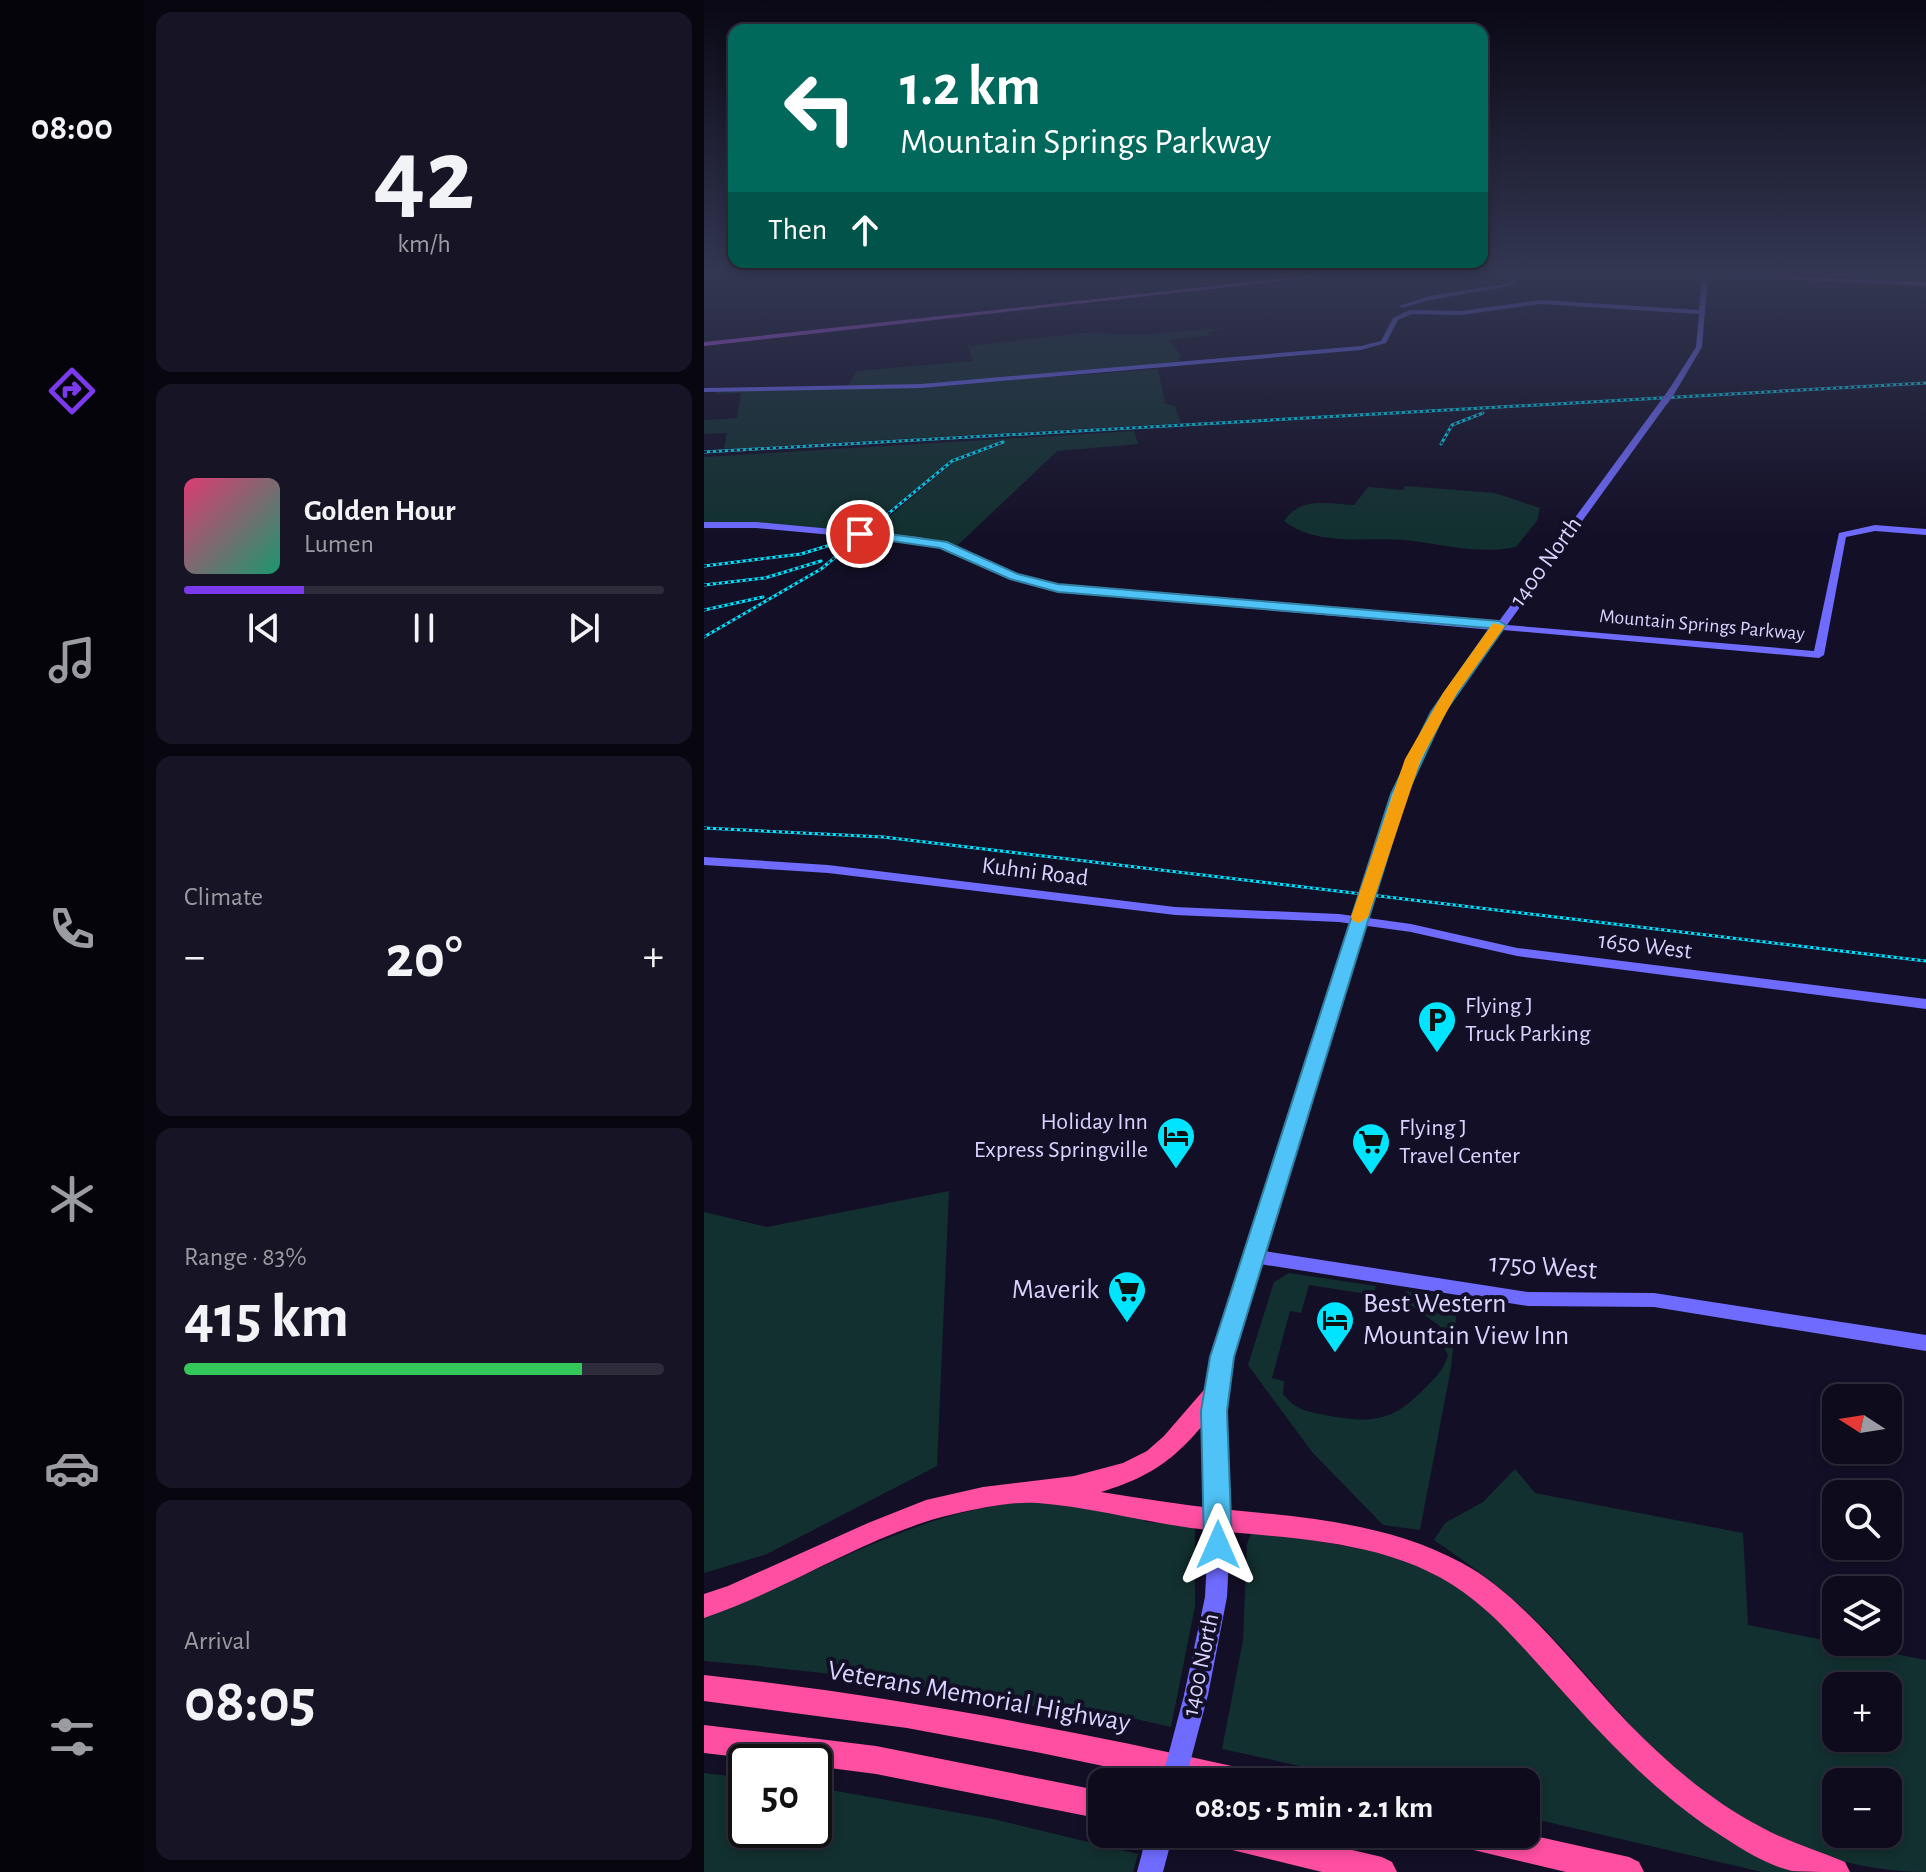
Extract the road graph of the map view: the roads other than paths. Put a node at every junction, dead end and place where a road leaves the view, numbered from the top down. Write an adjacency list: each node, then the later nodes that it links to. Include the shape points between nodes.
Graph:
1 (1196, 362): 3 (street, via 937,385)
2 (1689, 362): 6 (street, 1400 North)
3 (704, 390)
4 (704, 525): 6 (street, Mountain Springs Parkway, via 902,538 956,549 1042,585)
5 (1926, 532): 6 (street, Mountain Springs Parkway, via 1875,528 1842,535 1819,655)
6 (1497, 627): 10 (street, 1400 North, bridge, via 1450,693 1413,759)
7 (704, 861): 8 (street, Kuhni Road, via 828,869 1175,911)
8 (1361, 921): 9 (street, 1650 West, via 1517,952)
9 (1926, 1004)
10 (1253, 1256): 11 (street, 1750 West, via 1528,1299 1654,1300); 12 (street, 1400 North)
11 (1926, 1343)
12 (1217, 1391): 13 (highway, via 1175,1440 1137,1469 1108,1480); 14 (street, 1400 North)
13 (1029, 1491): 14 (highway); 15 (highway, via 926,1511)
14 (1220, 1520): 19 (street, 1400 North, bridge, via 1216,1597); 27 (highway, via 1394,1546 1455,1572 1493,1600 1661,1777 1701,1809 1753,1841)
15 (704, 1606)
16 (704, 1688): 18 (highway, Veterans Memorial Highway, via 983,1726)
17 (704, 1739): 20 (highway, via 876,1760)
18 (1176, 1768)
19 (1177, 1768)
20 (1088, 1802)
21 (1156, 1848): 24 (street)
22 (1282, 1848): 25 (highway)
23 (1525, 1848): 26 (highway)
24 (1150, 1872)
25 (1382, 1872)
26 (1629, 1872)
27 (1835, 1872)

